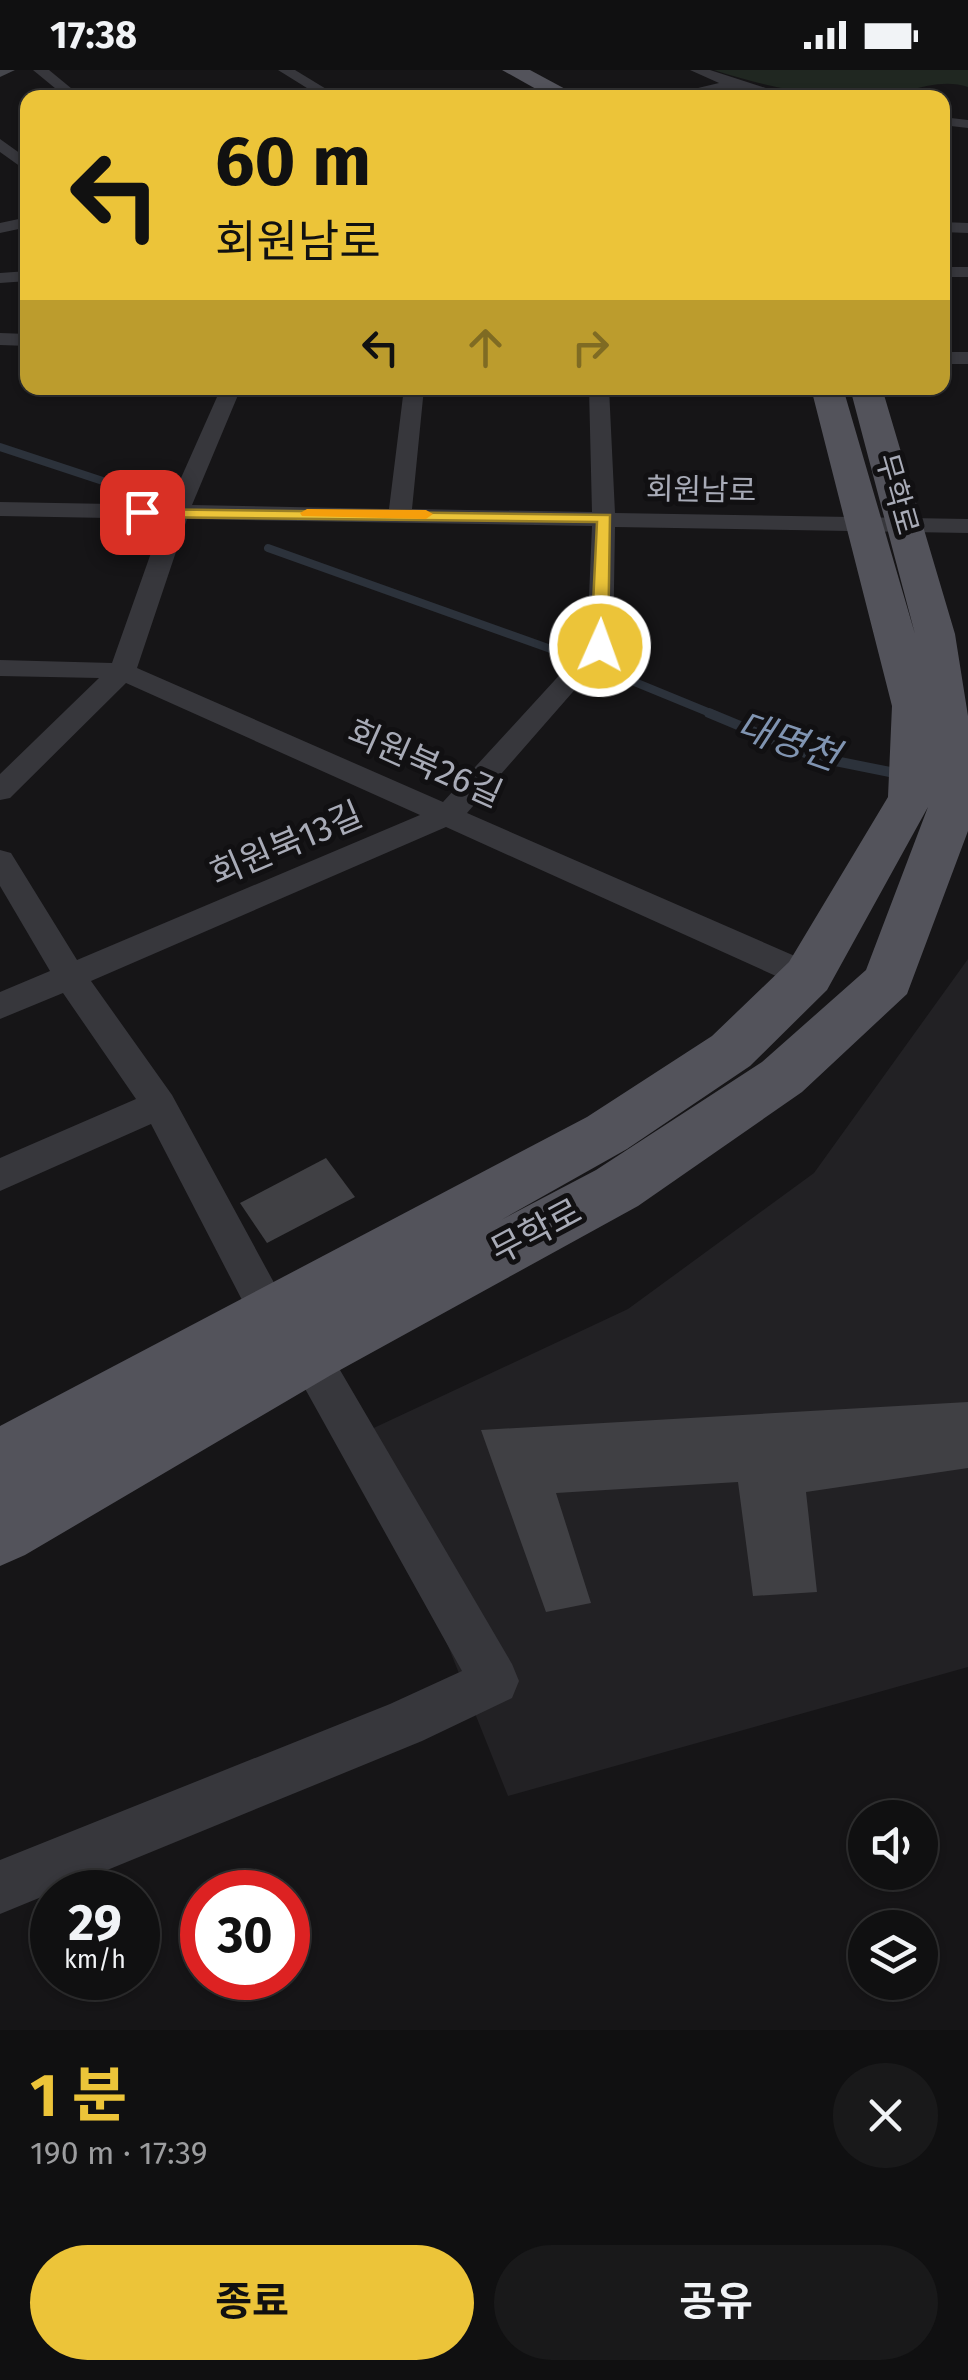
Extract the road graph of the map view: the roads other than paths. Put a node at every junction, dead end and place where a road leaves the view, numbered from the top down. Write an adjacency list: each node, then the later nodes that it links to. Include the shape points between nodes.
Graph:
1 (40, 70): 6 (street)
2 (285, 70): 7 (street)
3 (697, 70): 5 (street)
4 (504, 74): 8 (main road); 9 (main road)
5 (736, 84): 10 (street); 11 (street)
6 (66, 90)
7 (320, 90)
8 (527, 90)
9 (549, 90)
10 (705, 90)
11 (759, 90)
12 (0, 143): 13 (street)
13 (20, 160)
14 (228, 395): 20 (street)
15 (413, 395): 21 (street)
16 (599, 395): 22 (street)
17 (829, 395): 23 (main road, 무학로)
18 (868, 395): 24 (main road, 무학로)
19 (0, 508): 20 (street, 회원남로)
20 (177, 513): 21 (street, 회원남로); 27 (street)
21 (400, 514): 22 (street, 회원남로)
22 (604, 518): 23 (street, 회원남로); 30 (street, 회원북13길, via 600,646)
23 (862, 523): 24 (street, 회원남로); 28 (main road, 무학로)
24 (907, 524): 25 (street, 회원남로); 28 (main road, 무학로, via 935,634)
25 (968, 526)
26 (0, 668): 27 (street, 회원북26길)
27 (122, 671): 29 (street); 30 (street, 회원북26길)
28 (940, 788): 32 (main road, 무학로); 37 (main road, 무학로, via 888,980 782,1077 617,1188)
29 (0, 791)
30 (449, 814): 32 (street, 회원북26길); 33 (street, 회원북13길)
31 (0, 860): 33 (street)
32 (808, 976): 37 (main road, 무학로, via 731,1051)
33 (70, 977): 34 (street, 회원북13길); 35 (street)
34 (0, 1006)
35 (159, 1105): 36 (street); 37 (street)
36 (0, 1175)
37 (290, 1335): 38 (main road, 무학로); 39 (main road, 무학로); 40 (street, via 496,1682)
38 (0, 1462)
39 (0, 1530)
40 (0, 1887)

